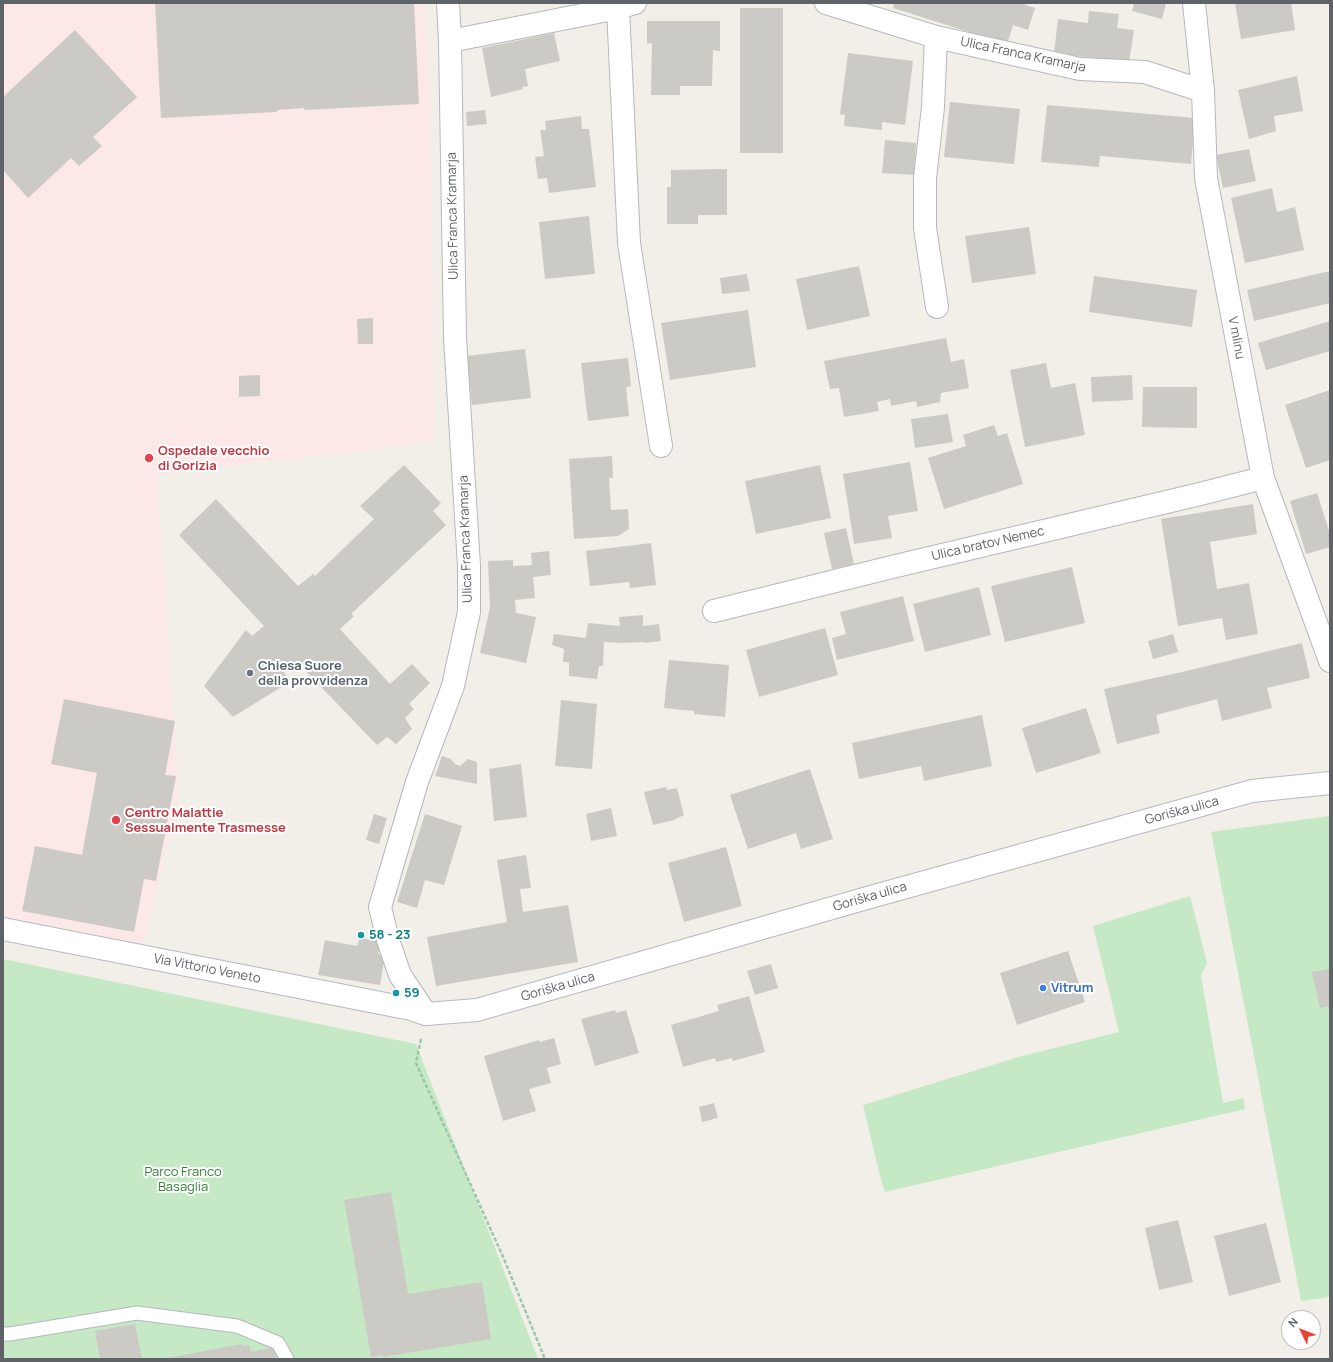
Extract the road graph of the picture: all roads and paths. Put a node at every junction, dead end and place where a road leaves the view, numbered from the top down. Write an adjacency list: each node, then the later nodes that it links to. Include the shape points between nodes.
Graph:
1 (448, 3): 6 (street, Ulica Franca Kramarja)
2 (826, 3): 5 (street, Ulica Franca Kramarja)
3 (1194, 3): 7 (street, V mlinu)
4 (627, 6): 6 (street); 9 (street, via 629,243)
5 (936, 37): 7 (street, Ulica Franca Kramarja, via 1080,69 1145,72); 8 (street, via 933,107 925,178 925,221)
6 (450, 41): 15 (street, Ulica Franca Kramarja, via 455,337 469,566 469,612 453,686 416,782 380,907 400,975)
7 (1203, 91): 10 (street, V mlinu, via 1206,178)
8 (937, 307)
9 (661, 446)
10 (1263, 478): 11 (street, Ulica bratov Nemec); 12 (street, V mlinu)
11 (714, 611)
12 (1330, 662)
13 (1330, 782): 15 (street, Goriška ulica, via 1252,791 477,1010)
14 (3, 929): 15 (street, Via Vittorio Veneto)
15 (418, 1011)
16 (416, 1063): 19 (path)
17 (3, 1334): 18 (lane, via 137,1314 237,1326 278,1343)
18 (287, 1359)
19 (545, 1359)

